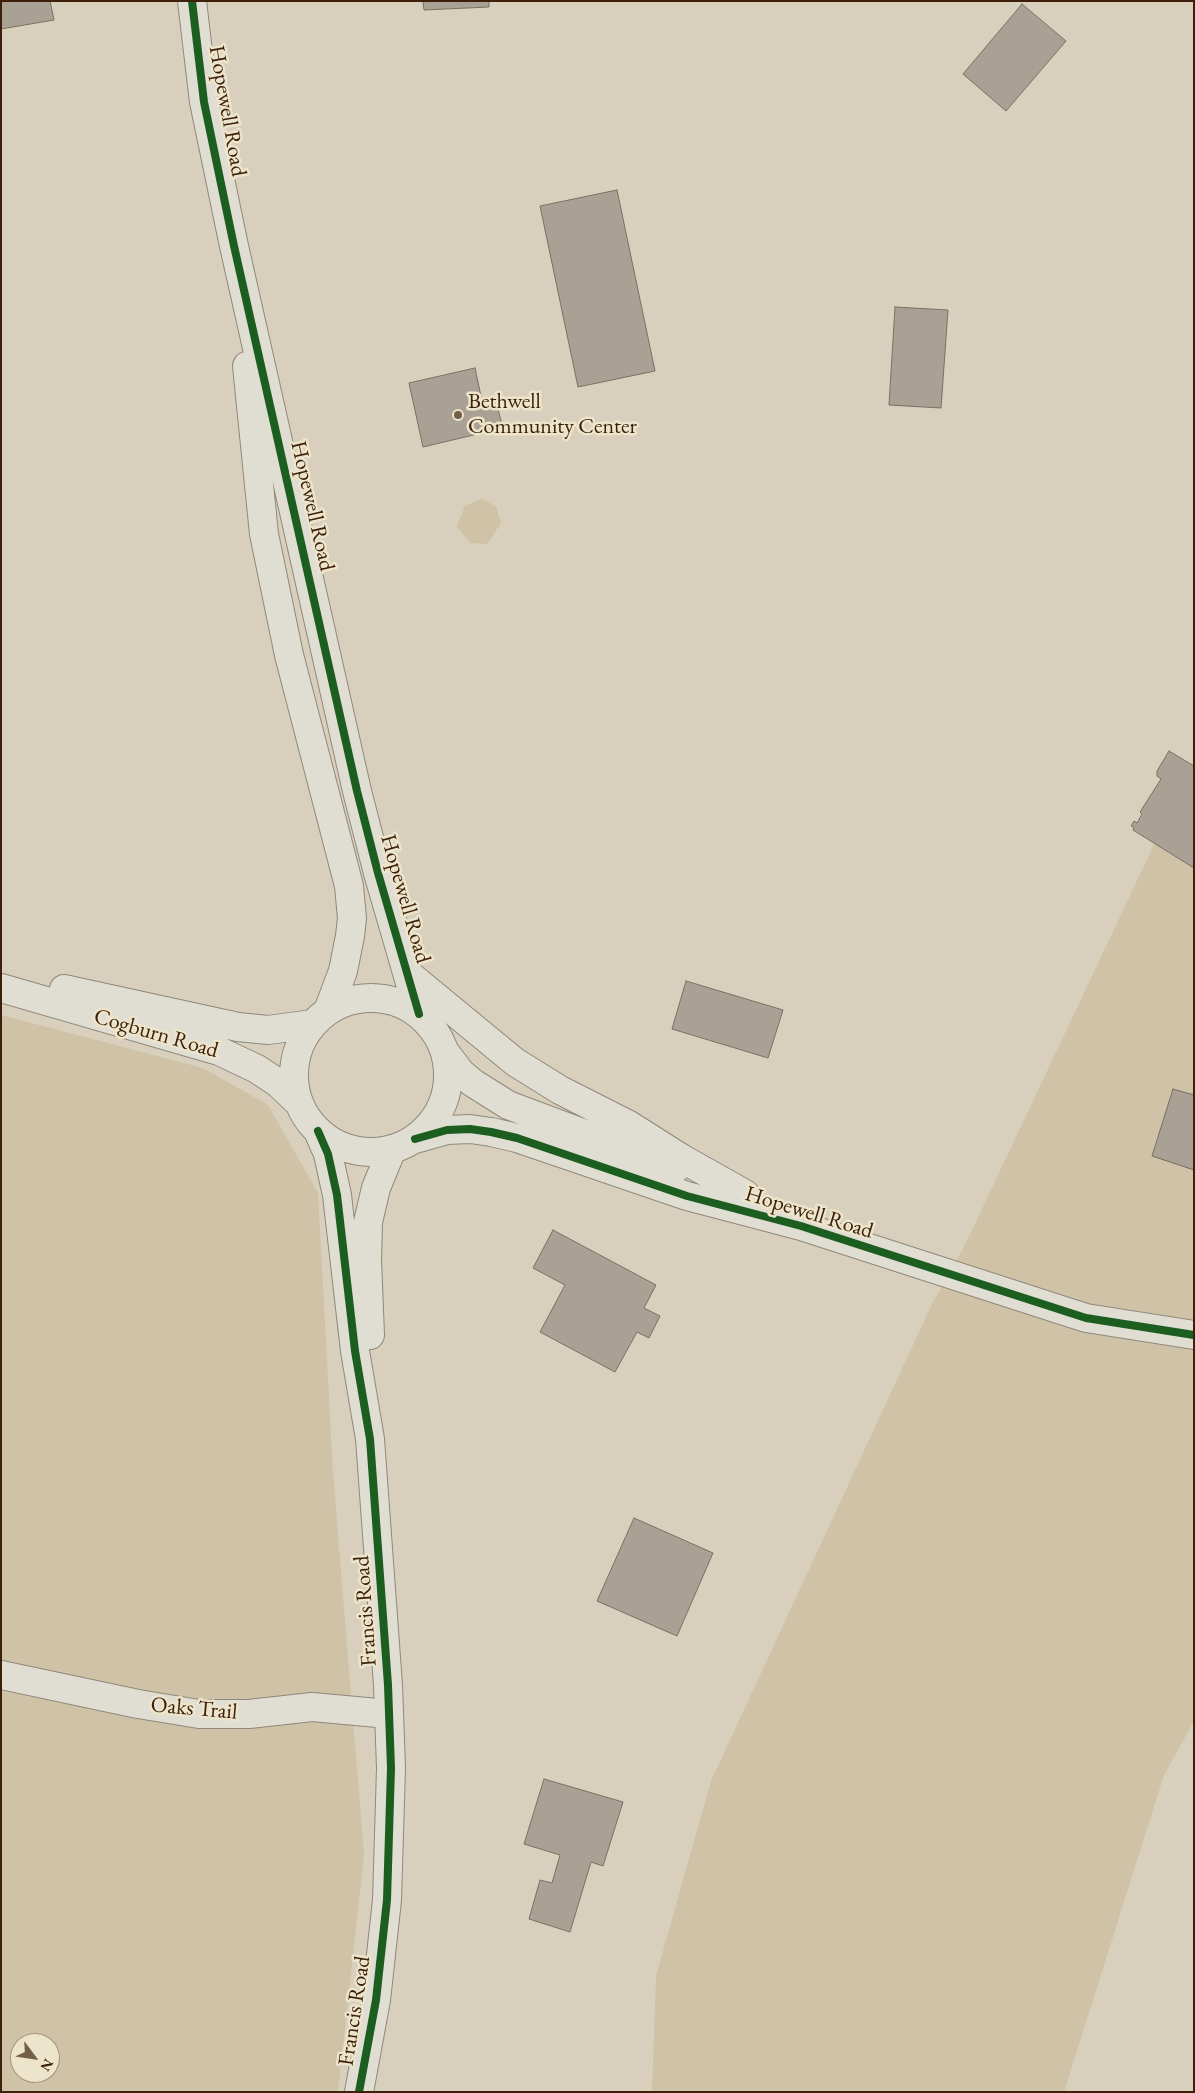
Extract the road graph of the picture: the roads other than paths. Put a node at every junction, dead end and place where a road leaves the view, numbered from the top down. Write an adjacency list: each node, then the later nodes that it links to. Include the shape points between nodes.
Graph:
1 (192, 1): 2 (street, Hopewell Road, via 204,102)
2 (234, 246): 3 (street, Hopewell Road, via 357,791); 7 (street, Hopewell Road, via 264,534 292,664 349,886 350,936 342,972)
3 (407, 973): 6 (street, Hopewell Road); 12 (street, via 522,1067 629,1125)
4 (1, 979): 7 (street, Cogburn Road, via 238,1027 268,1030)
5 (1, 988): 9 (street, Cogburn Road, via 219,1051 257,1069)
6 (419, 1014): 7 (street, via 398,1002 374,997 350,1000); 8 (street, via 435,1031)
7 (320, 1017): 9 (street, via 302,1042 295,1062 294,1083)
8 (445, 1052): 11 (street, via 448,1076 444,1100 433,1122); 12 (street, Hopewell Road, via 461,1073 508,1105)
9 (299, 1103): 10 (street)
10 (318, 1131): 11 (street, via 340,1146 366,1152); 15 (street, Francis Road, via 328,1154 337,1195)
11 (404, 1144): 13 (street, Hopewell Road, via 447,1130 491,1132 687,1196); 15 (street, Francis Road, via 376,1188 367,1238 372,1356)
12 (745, 1194): 13 (street, Hopewell Road)
13 (801, 1226): 14 (street, Hopewell Road, via 1086,1318)
14 (1194, 1334)
15 (370, 1439): 17 (street, Francis Road, via 384,1603)
16 (1, 1675): 17 (street, Oaks Trail, via 198,1714 250,1714 312,1707)
17 (389, 1714): 18 (street, Francis Road, via 391,1768 387,1900 376,2000)
18 (359, 2092)

